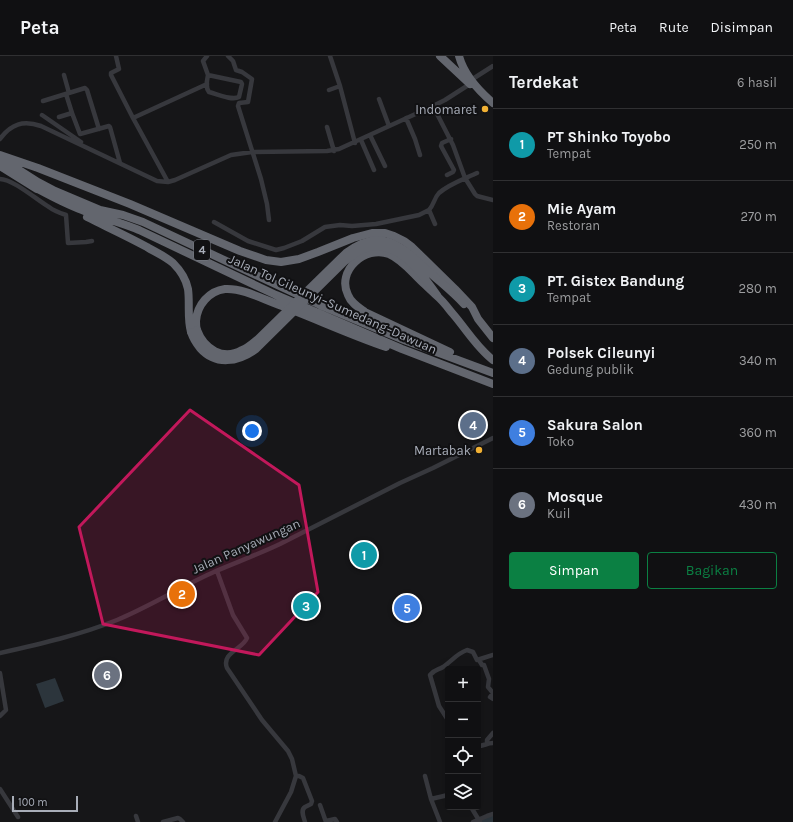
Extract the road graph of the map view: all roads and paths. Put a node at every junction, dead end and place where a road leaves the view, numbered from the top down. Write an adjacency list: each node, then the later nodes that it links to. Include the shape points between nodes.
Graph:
1 (116, 56): 23 (street, via 119,69 111,75)
2 (207, 56): 10 (street, via 203,61)
3 (228, 56): 35 (street, via 236,70 252,79 248,102 239,103 238,106)
4 (330, 56): 13 (street)
5 (440, 56): 7 (highway)
6 (459, 57): 7 (highway, via 455,65); 11 (highway)
7 (450, 66): 11 (highway)
8 (493, 66): 11 (street)
9 (64, 75): 15 (street)
10 (208, 75): 12 (street); 12 (street, via 242,84 237,98 209,92)
11 (471, 82): 18 (highway); 19 (street)
12 (207, 84): 23 (street)
13 (340, 86): 14 (street); 32 (street)
14 (330, 90)
15 (68, 93): 17 (street); 20 (street); 27 (street, via 86,89)
16 (379, 99): 25 (street)
17 (43, 101)
18 (493, 103)
19 (433, 106): 24 (street); 30 (street)
20 (72, 113): 22 (street); 27 (street, via 80,134)
21 (42, 115): 33 (street)
22 (59, 117)
23 (133, 118): 46 (street)
24 (406, 118): 25 (street); 36 (street)
25 (389, 126): 28 (street)
26 (327, 127): 34 (street)
27 (99, 129): 38 (street, via 110,127)
28 (370, 135): 31 (street); 40 (street)
29 (0, 139): 33 (street, via 17,125 32,123)
30 (451, 139): 43 (street, via 441,144 454,170); 44 (street)
31 (360, 140): 32 (street); 41 (street)
32 (355, 142): 34 (street)
33 (92, 150): 38 (street)
34 (334, 151): 35 (street)
35 (252, 152): 46 (street, via 231,155); 50 (street, via 261,179)
36 (420, 155)
37 (0, 157): 55 (highway, via 38,168 266,260 281,262 299,259 361,235 385,233 404,241 421,255 460,294); 57 (highway, Jalan Tol Cileunyi–Sumedang–Dawuan / 4, via 55,191 100,210 143,222 313,302)
38 (120, 163): 46 (street, via 157,181)
39 (0, 166): 47 (highway, 4)
40 (385, 166)
41 (374, 170)
42 (476, 173): 44 (street)
43 (447, 175)
44 (465, 178): 48 (street, via 477,196); 49 (street, via 438,194)
45 (0, 180): 53 (street, via 14,184 50,208 66,215 68,243)
46 (168, 182)
47 (34, 187): 56 (highway, via 52,201 172,262 184,278 188,289 189,324); 57 (highway, Jalan Tol Cileunyi–Sumedang–Dawuan / 4, via 80,210 120,222)
48 (493, 200)
49 (429, 210): 51 (street, via 419,215 376,224 325,227 280,250 248,241); 52 (street)
50 (269, 220)
51 (214, 222)
52 (435, 224)
53 (92, 241)
54 (436, 295): 56 (highway, bridge, via 423,276 404,257 389,248 372,246 345,261 248,355 232,360 214,358 200,348 195,341); 58 (highway); 62 (highway, bridge, via 400,261 386,253 372,252 364,255 357,259 347,272 348,295 365,312)
55 (478, 319): 56 (highway, bridge, via 452,291 410,254 398,245 382,240 362,243 346,253 258,339 242,351 233,354 216,352 204,344); 59 (highway)
56 (194, 331): 57 (highway, via 203,301 217,291 231,289 251,294 304,315)
57 (364, 332): 62 (highway, Jalan Tol Cileunyi–Sumedang–Dawuan / 4, via 404,340); 63 (highway)
58 (468, 332): 60 (highway); 61 (highway)
59 (493, 338)
60 (493, 354)
61 (493, 360)
62 (493, 373)
63 (491, 383)
64 (493, 438): 65 (street, Jalan Panyawungan, via 280,544)
65 (217, 571): 66 (street, Jalan Panyawungan, via 116,620 59,639); 77 (street, via 233,615 247,638 227,657 226,664 262,720 288,751)
66 (0, 653)
67 (493, 655): 68 (street)
68 (479, 660): 70 (street, via 484,665 489,680 488,687 493,693 490,697); 71 (street, via 473,652 467,650 456,655 430,675 439,706)
69 (0, 673): 72 (street, via 6,710)
70 (493, 699)
71 (445, 715)
72 (0, 716)
73 (493, 733): 74 (street, via 486,740)
74 (487, 743): 75 (street); 76 (street)
75 (493, 743)
76 (481, 746)
77 (296, 776): 91 (street, via 291,792); 92 (street, via 303,778 312,801 302,811)
78 (426, 776): 81 (street)
79 (0, 788): 86 (street)
80 (445, 796): 81 (street)
81 (431, 799): 95 (street)
82 (320, 805): 93 (street)
83 (473, 810): 87 (street)
84 (493, 814): 87 (street)
85 (136, 816): 88 (street)
86 (18, 817)
87 (479, 821): 96 (street)
88 (138, 822)
89 (163, 822): 90 (street, via 178,818)
90 (183, 822)
91 (275, 822)
92 (306, 822)
93 (326, 822): 94 (street, via 335,819)
94 (337, 822)
95 (440, 822)
96 (473, 822)

